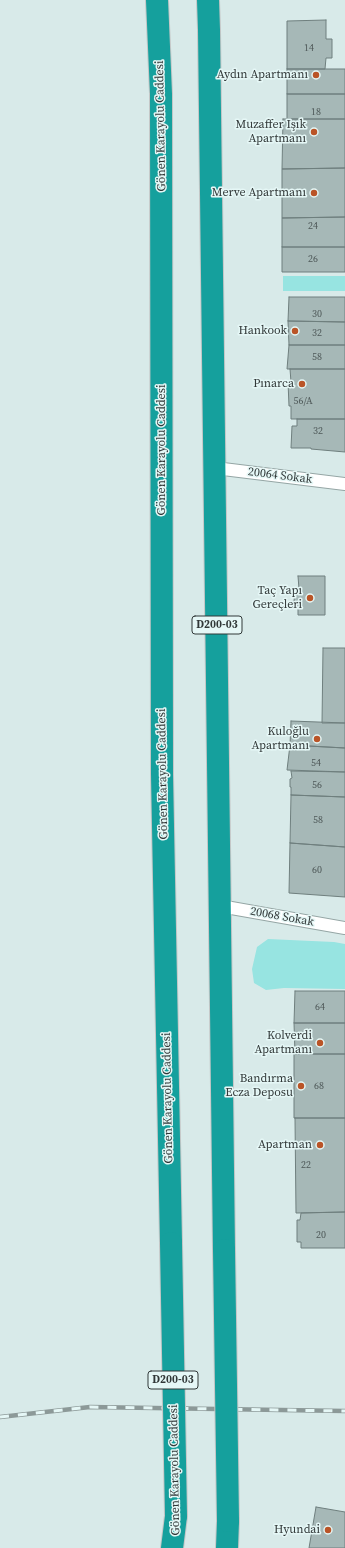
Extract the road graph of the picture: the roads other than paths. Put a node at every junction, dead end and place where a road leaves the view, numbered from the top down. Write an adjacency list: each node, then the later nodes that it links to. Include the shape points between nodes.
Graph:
1 (157, 0): 7 (highway, Gönen Karayolu Caddesi / D200-03, bridge, via 161,94 162,774)
2 (208, 0): 3 (highway, D200-03)
3 (215, 468): 4 (lane, 20064 Sokak); 5 (highway, D200-03)
4 (345, 484)
5 (220, 906): 6 (lane, 20068 Sokak); 10 (highway, D200-03, bridge)
6 (345, 928)
7 (176, 1516): 8 (highway, D200-03); 9 (highway, Gönen Karayolu Caddesi / D200-03)
8 (172, 1548)
9 (176, 1548)
10 (228, 1548)

